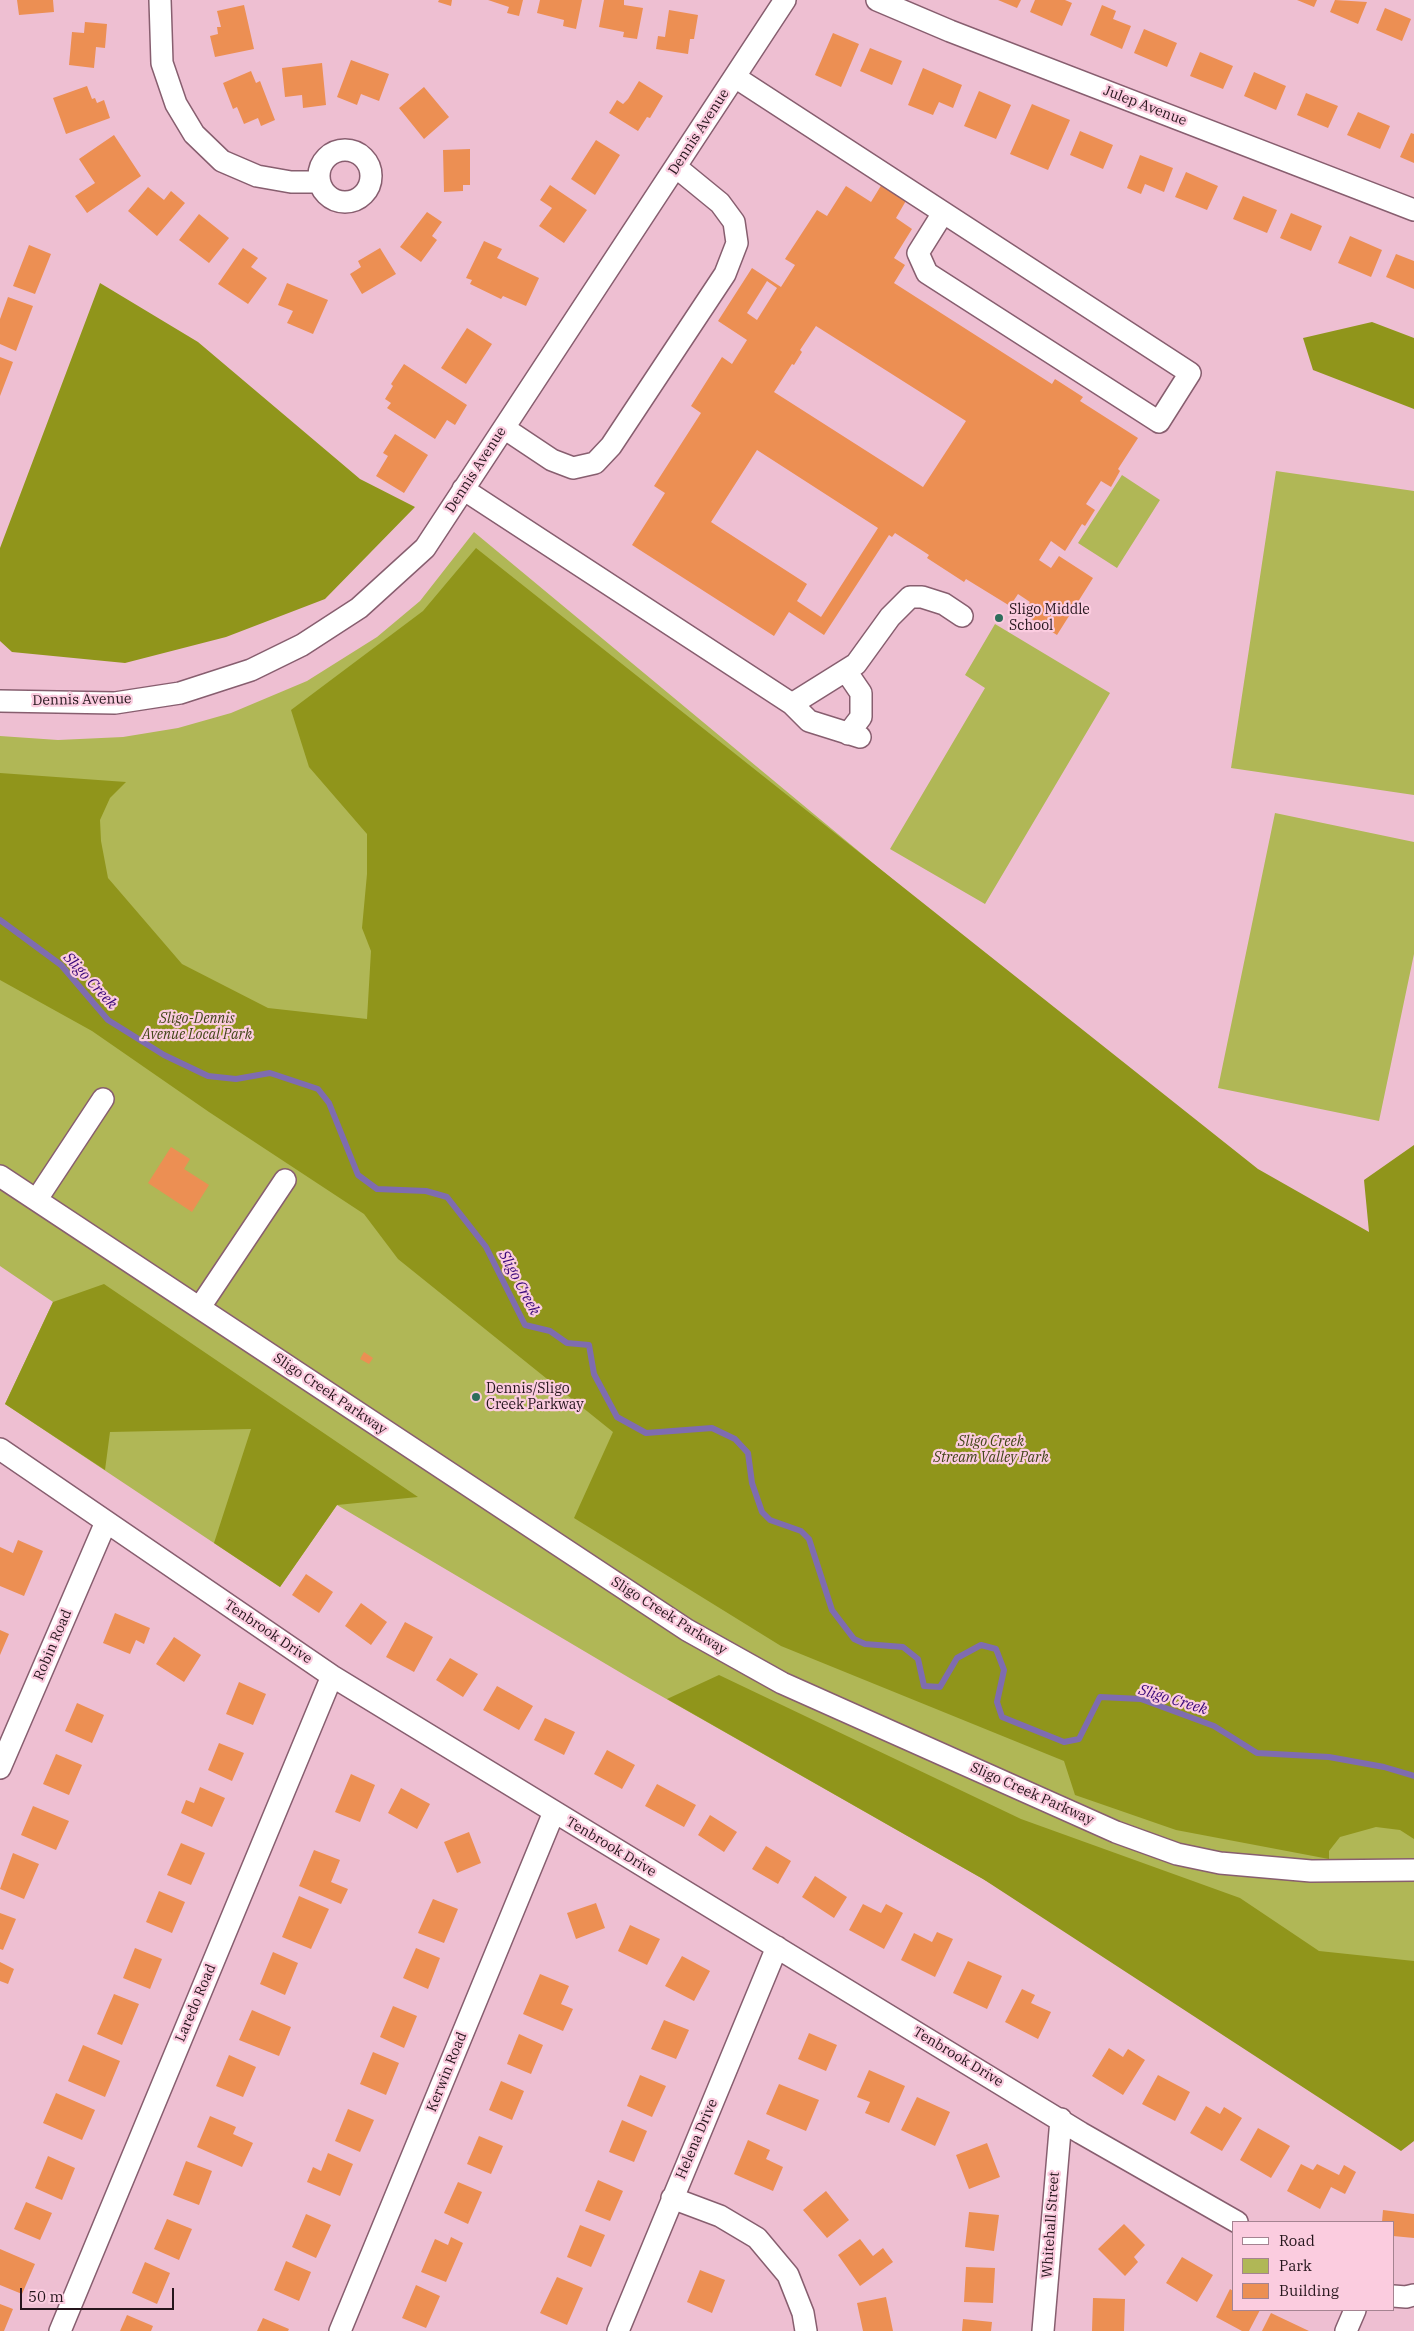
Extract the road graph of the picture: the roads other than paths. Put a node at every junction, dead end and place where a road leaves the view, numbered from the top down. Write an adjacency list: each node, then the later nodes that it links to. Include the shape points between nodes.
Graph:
1 (160, 0): 6 (street, via 162,63 176,104 194,134 222,161 257,176 291,182)
2 (785, 0): 4 (street, Dennis Avenue)
3 (877, 0): 7 (street, Julep Avenue)
4 (735, 77): 5 (street, Dennis Avenue); 8 (street)
5 (676, 167): 9 (street, Dennis Avenue); 9 (street, via 720,203 734,222 737,243 719,282 611,446 595,464 573,468 552,460)
6 (319, 182)
7 (1414, 210)
8 (943, 213): 8 (street, via 918,253 926,273 1159,422 1190,373)
9 (504, 428): 10 (street, Dennis Avenue)
10 (463, 489): 13 (street, Dennis Avenue, via 425,548 359,608 302,646 251,670 180,693 115,703); 14 (street)
11 (962, 616): 12 (street, via 944,604 910,597 890,617 856,664)
12 (846, 671): 14 (street); 14 (street, via 861,693 861,717 854,736 809,721)
13 (0, 701)
14 (792, 704)
15 (103, 1099): 18 (street)
16 (0, 1176): 18 (street, Sligo Creek Parkway)
17 (285, 1180): 19 (street)
18 (37, 1199): 19 (street, Sligo Creek Parkway)
19 (200, 1307): 25 (street, Sligo Creek Parkway, via 687,1630 782,1683 1116,1832 1178,1854 1220,1863 1310,1871)
20 (0, 1449): 21 (street, Tenbrook Drive)
21 (106, 1522): 22 (street, Tenbrook Drive); 23 (street, Robin Road)
22 (332, 1676): 24 (street, Tenbrook Drive); 33 (street, Laredo Road)
23 (0, 1768)
24 (554, 1812): 26 (street, Tenbrook Drive); 34 (street, Kerwin Road)
25 (1414, 1870)
26 (778, 1947): 27 (street, Tenbrook Drive); 28 (street, Helena Drive)
27 (1061, 2119): 29 (street, Tenbrook Drive); 37 (street, Whitehall Street)
28 (672, 2198): 35 (street, Helena Drive); 36 (street, via 720,2216 757,2238 788,2275 803,2313)
29 (1235, 2221)
30 (1414, 2295): 31 (street)
31 (1394, 2296)
32 (1355, 2311): 38 (street)
33 (60, 2331)
34 (340, 2331)
35 (618, 2331)
36 (806, 2331)
37 (1043, 2331)
38 (1346, 2331)

